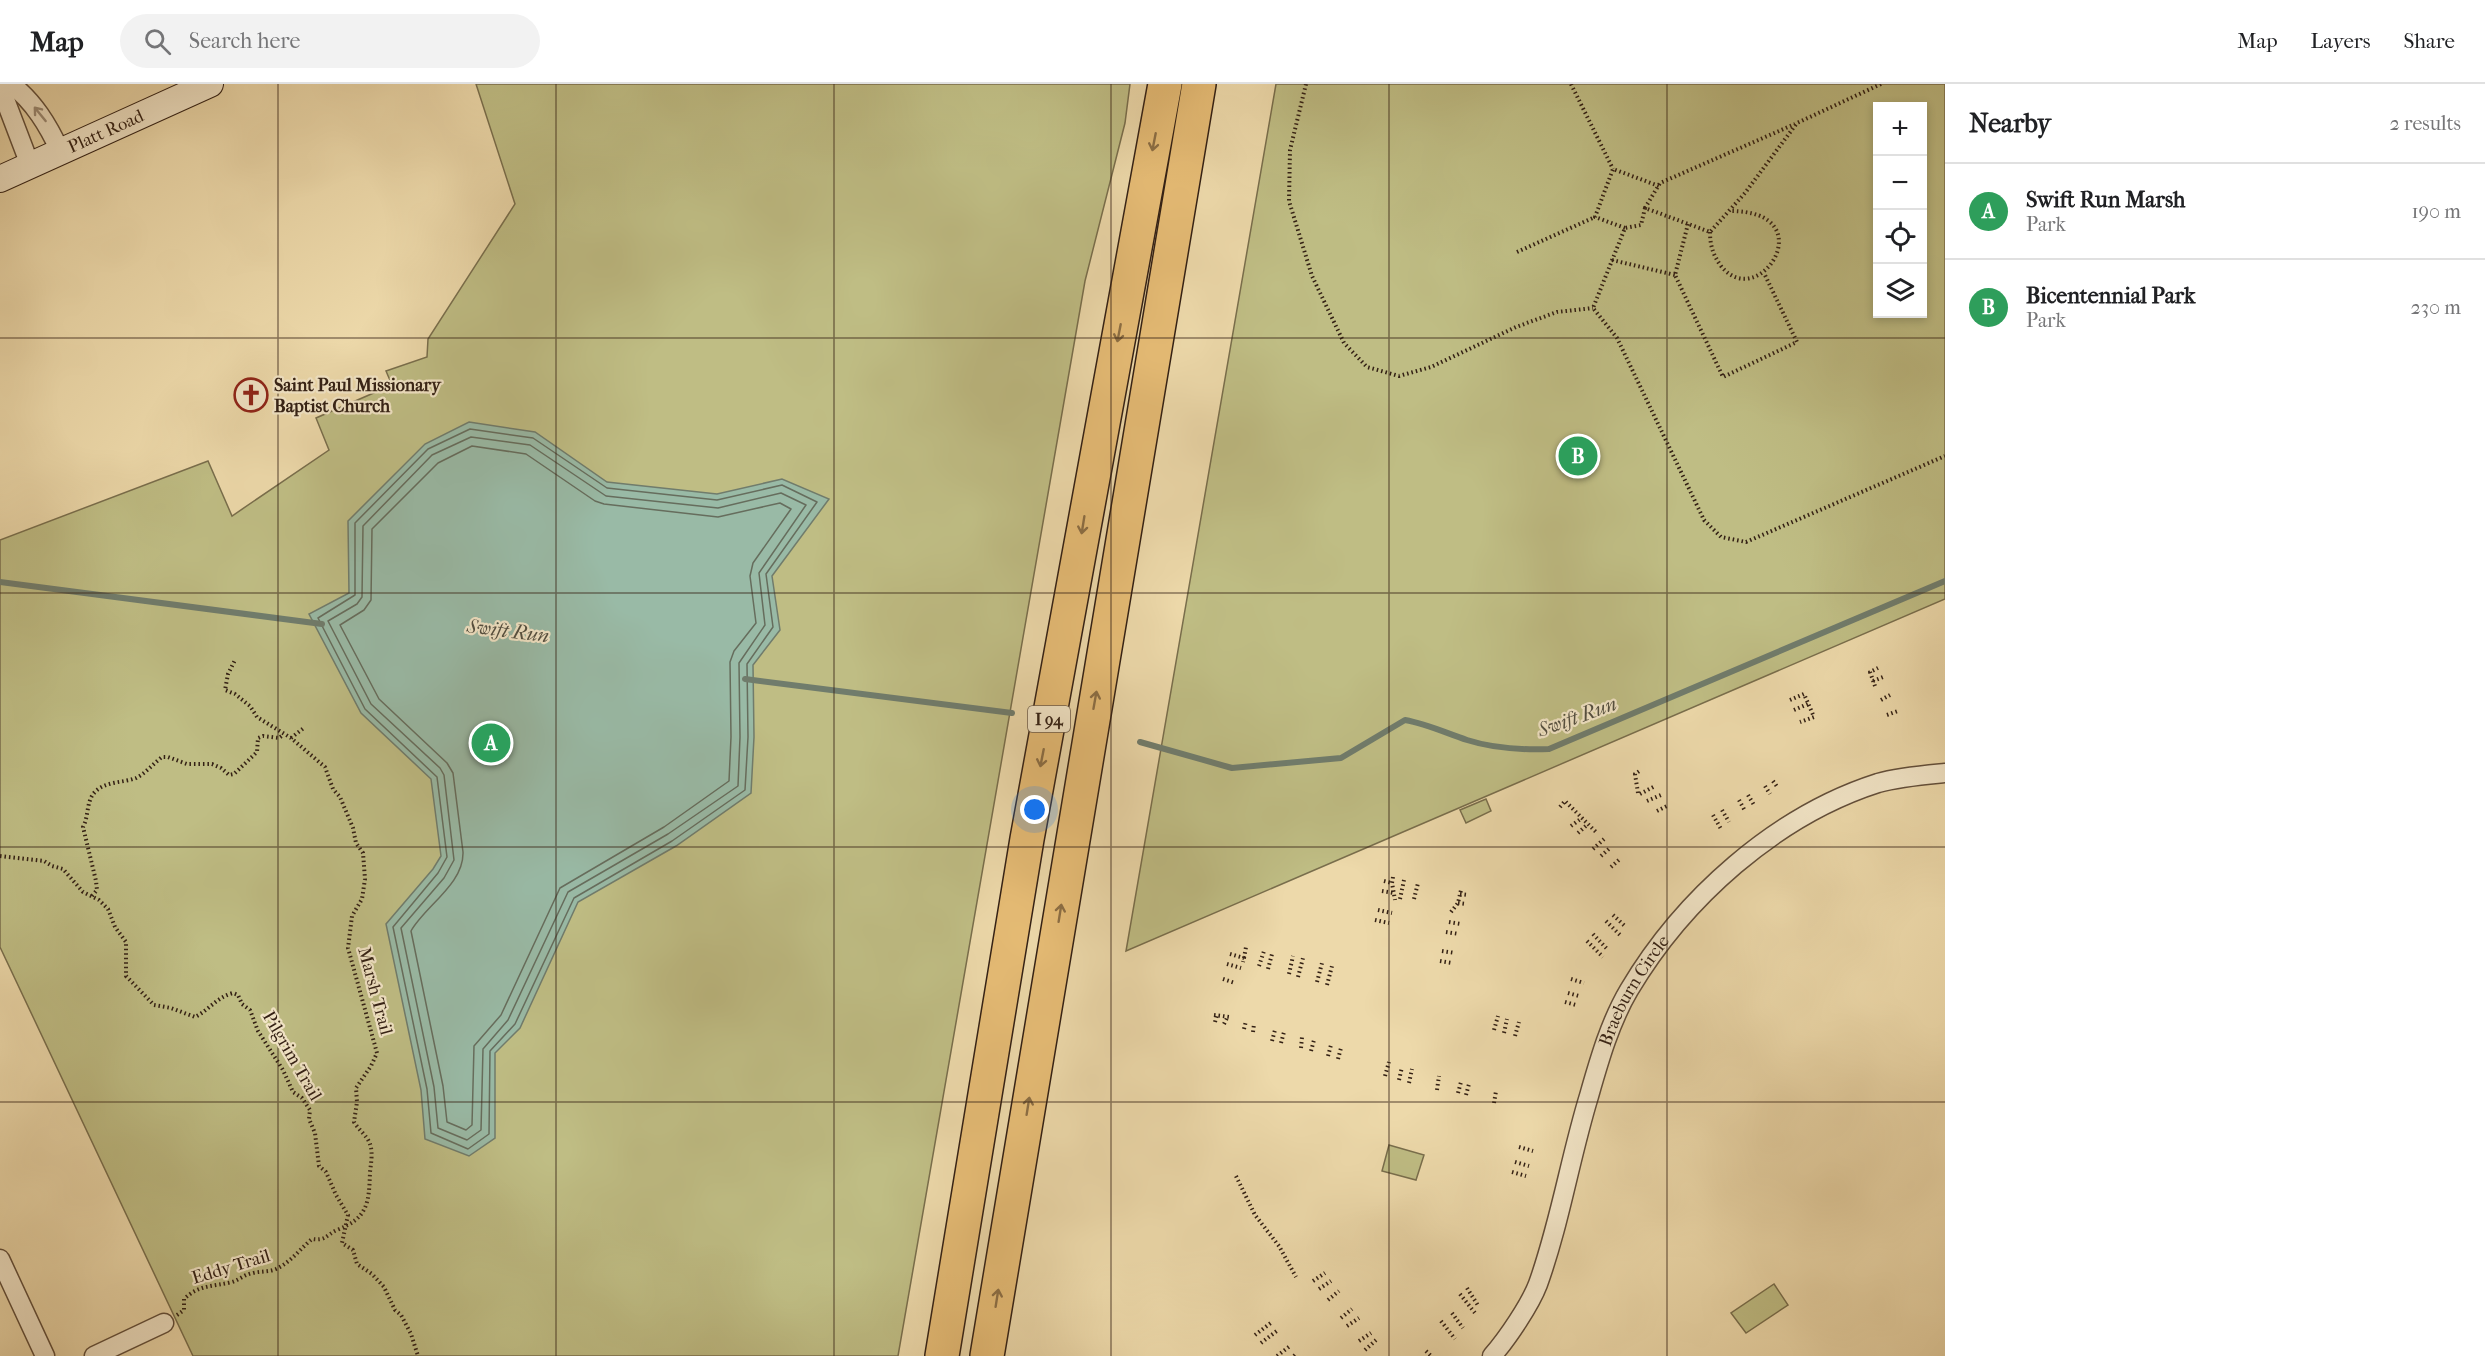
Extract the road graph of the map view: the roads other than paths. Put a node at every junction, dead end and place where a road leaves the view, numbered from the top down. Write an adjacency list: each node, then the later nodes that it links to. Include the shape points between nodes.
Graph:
1 (3, 84): 7 (street)
2 (11, 84): 6 (street, one-way to 2, via 47,123)
3 (210, 84): 6 (main road, Platt Road)
4 (1165, 84): 14 (highway, I 94, one-way to 14, via 1027,839)
5 (1199, 84): 15 (highway, I 94, one-way to 5)
6 (60, 152): 7 (main road, Platt Road)
7 (30, 165): 8 (main road, Platt Road)
8 (0, 178)
9 (1945, 773): 16 (street, Braeburn Circle, via 1879,783 1822,806 1731,869 1676,922 1619,1011 1588,1096 1537,1286)
10 (0, 1259): 12 (street)
11 (164, 1323): 13 (street)
12 (45, 1356)
13 (94, 1356)
14 (942, 1356)
15 (987, 1356)
16 (1491, 1356)

